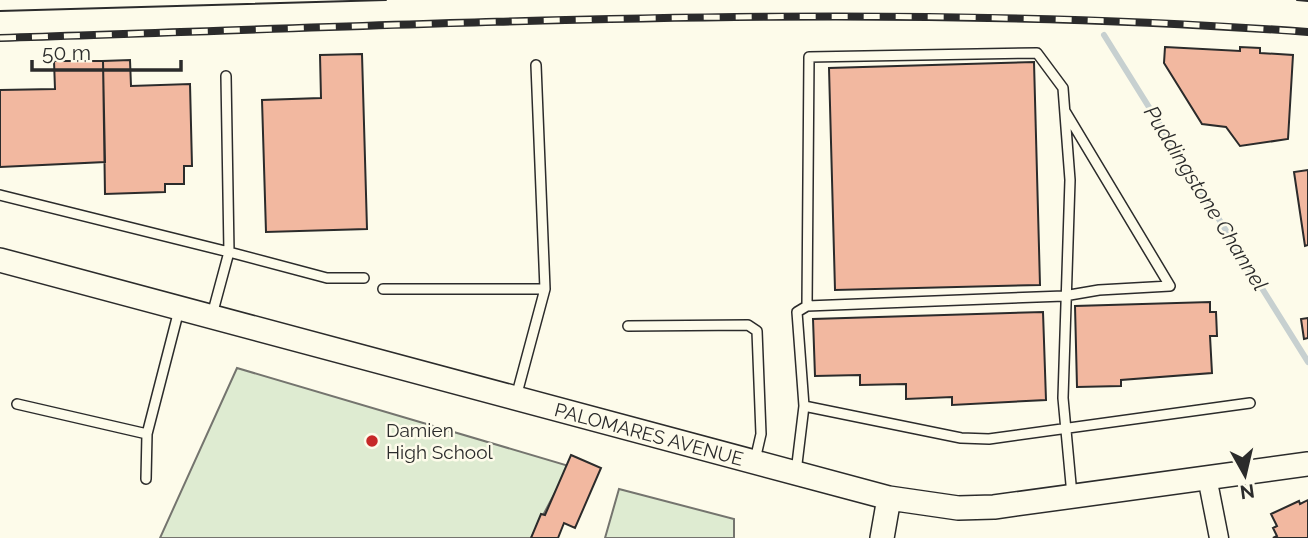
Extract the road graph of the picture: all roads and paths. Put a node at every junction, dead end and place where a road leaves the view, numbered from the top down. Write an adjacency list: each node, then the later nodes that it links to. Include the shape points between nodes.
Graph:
1 (536, 65): 9 (lane)
2 (226, 76): 5 (lane)
3 (1065, 111): 10 (lane, via 1070,180); 10 (lane, via 1170,286); 11 (lane, via 1063,88 1037,53 809,57)
4 (0, 195): 5 (lane)
5 (229, 252): 7 (lane, via 327,278); 13 (lane)
6 (0, 260): 12 (street, PALOMARES AVENUE)
7 (364, 278)
8 (383, 289): 9 (lane)
9 (545, 289): 15 (lane)
10 (1065, 296): 11 (lane); 19 (lane)
11 (807, 306): 18 (lane, via 797,312)
12 (179, 308): 13 (street, PALOMARES AVENUE); 20 (lane)
13 (212, 317): 15 (street, PALOMARES AVENUE)
14 (628, 326): 21 (lane, via 748,325 757,331 761,434)
15 (516, 398): 21 (street, PALOMARES AVENUE)
16 (1250, 403): 19 (lane)
17 (17, 404): 20 (lane)
18 (804, 406): 19 (lane, via 961,438); 23 (lane)
19 (1064, 431): 26 (lane)
20 (147, 435): 25 (lane)
21 (755, 462): 23 (street, PALOMARES AVENUE)
22 (1308, 464): 24 (street, PALOMARES AVENUE)
23 (796, 472): 27 (street, PALOMARES AVENUE)
24 (1207, 477): 26 (street, PALOMARES AVENUE); 29 (street)
25 (146, 479)
26 (1072, 496): 27 (street, PALOMARES AVENUE, via 994,508)
27 (889, 498): 28 (street)
28 (882, 538)
29 (1219, 538)

